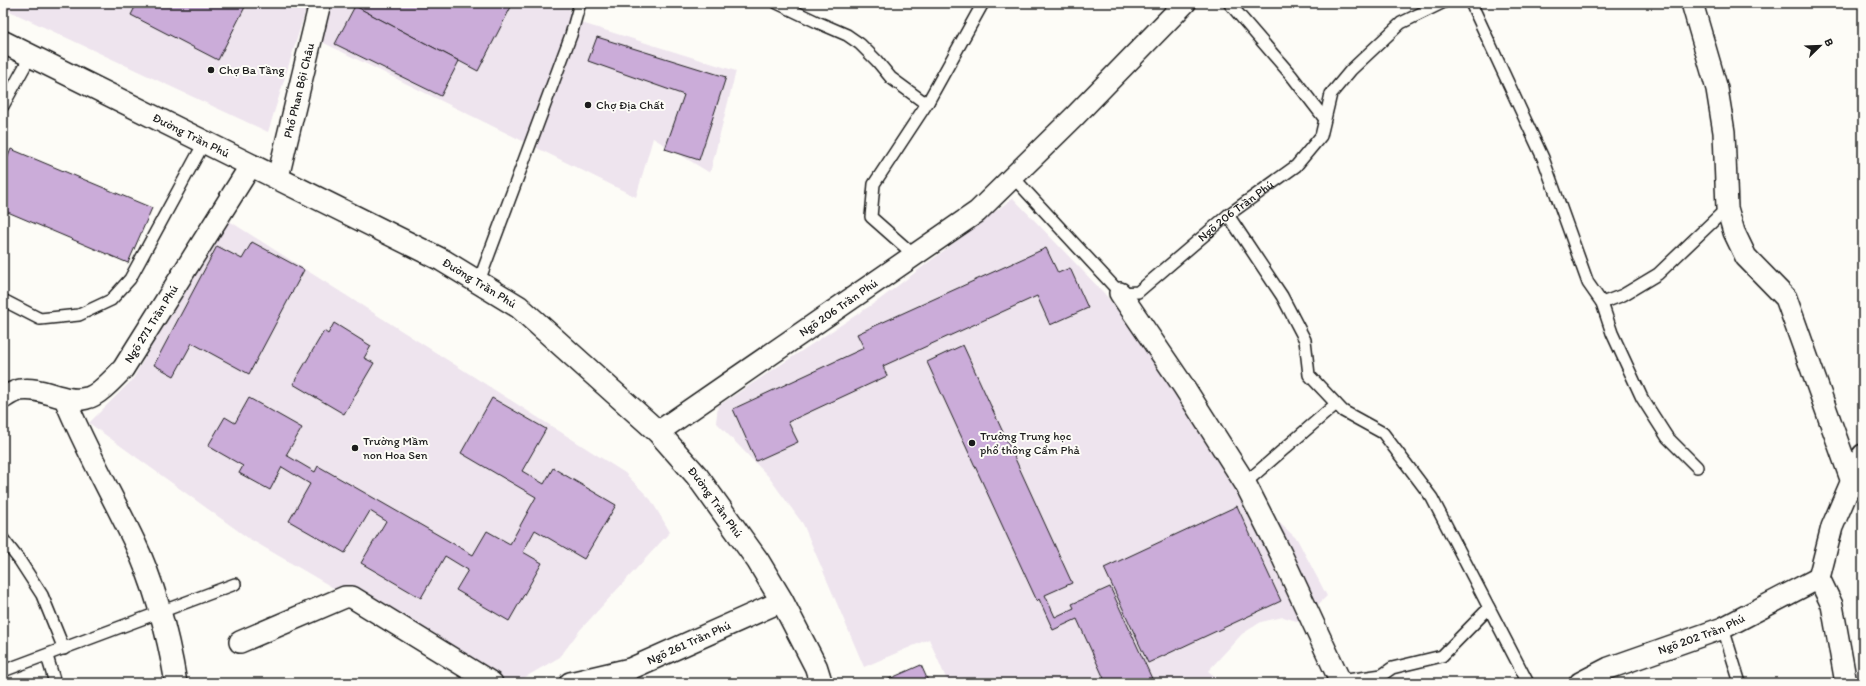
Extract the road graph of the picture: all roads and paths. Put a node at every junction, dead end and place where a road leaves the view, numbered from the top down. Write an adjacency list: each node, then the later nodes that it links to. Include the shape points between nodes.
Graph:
1 (320, 3): 17 (street, Phố Phan Bội Châu)
2 (580, 3): 22 (lane, via 571,35)
3 (777, 3): 12 (lane, via 847,35 869,52 891,78)
4 (983, 3): 12 (lane)
5 (1185, 3): 18 (street, Ngõ 206 Trần Phú)
6 (1229, 3): 14 (lane)
7 (1442, 3): 14 (lane, Ngõ 206 Trần Phú, via 1401,23 1351,70 1331,94)
8 (1471, 3): 25 (lane, via 1543,158 1588,283)
9 (1692, 3): 19 (street, via 1717,89 1724,132)
10 (3, 42): 11 (main road, Đường Trần Phú)
11 (32, 56): 13 (lane); 15 (main road, Đường Trần Phú)
12 (928, 102): 21 (lane, via 874,184 871,217)
13 (3, 106)
14 (1324, 118): 20 (lane, Ngõ 206 Trần Phú, via 1321,136 1296,166)
15 (206, 141): 16 (main road, Đường Trần Phú); 24 (lane, via 130,279 111,300 79,316 40,319)
16 (251, 165): 17 (main road, Đường Trần Phú); 27 (street, Ngõ 271 Trần Phú, via 123,369 88,398)
17 (278, 177): 22 (main road, Đường Trần Phú)
18 (1013, 177): 21 (street, Ngõ 206 Trần Phú, via 977,212); 23 (lane)
19 (1727, 208): 25 (lane, via 1658,274 1623,296); 33 (street, via 1734,232 1746,257 1786,298)
20 (1228, 215): 23 (lane, Ngõ 206 Trần Phú, via 1138,292); 28 (lane, via 1282,296 1305,340 1308,375)
21 (914, 255): 29 (street, Ngõ 206 Trần Phú)
22 (479, 281): 29 (main road, Đường Trần Phú, via 519,307)
23 (1120, 293): 32 (street)
24 (3, 300)
25 (1602, 303): 31 (lane, via 1612,332 1642,398 1667,437)
26 (3, 398): 27 (street, Ngõ 271 Trần Phú, via 19,390 34,390)
27 (64, 399): 39 (street, via 135,542)
28 (1336, 404): 32 (lane); 38 (lane, via 1343,411 1383,433 1432,498)
29 (658, 432): 37 (main road, Đường Trần Phú, via 697,476 758,561)
30 (1863, 455): 33 (street)
31 (1696, 467)
32 (1245, 483): 45 (street)
33 (1857, 484): 35 (street, via 1832,527)
34 (3, 539): 42 (lane, via 42,595)
35 (1819, 578): 40 (street, Ngõ 202 Trần Phú); 54 (street, via 1832,605)
36 (236, 584): 39 (lane)
37 (782, 601): 49 (street, Ngõ 261 Trần Phú, via 630,669); 50 (main road, Đường Trần Phú, via 816,667)
38 (1489, 608): 45 (lane, via 1442,656 1392,668 1382,675); 51 (lane)
39 (161, 612): 42 (lane); 47 (street)
40 (1722, 628): 52 (street, Ngõ 202 Trần Phú, via 1609,668); 53 (lane)
41 (240, 642): 48 (street, via 346,597 352,597)
42 (64, 649): 43 (lane)
43 (47, 656): 44 (lane); 46 (lane)
44 (3, 671)
45 (1340, 682)
46 (55, 683)
47 (176, 683)
48 (492, 683)
49 (570, 683)
50 (821, 683)
51 (1528, 683)
52 (1580, 683)
53 (1740, 683)
54 (1846, 683)

